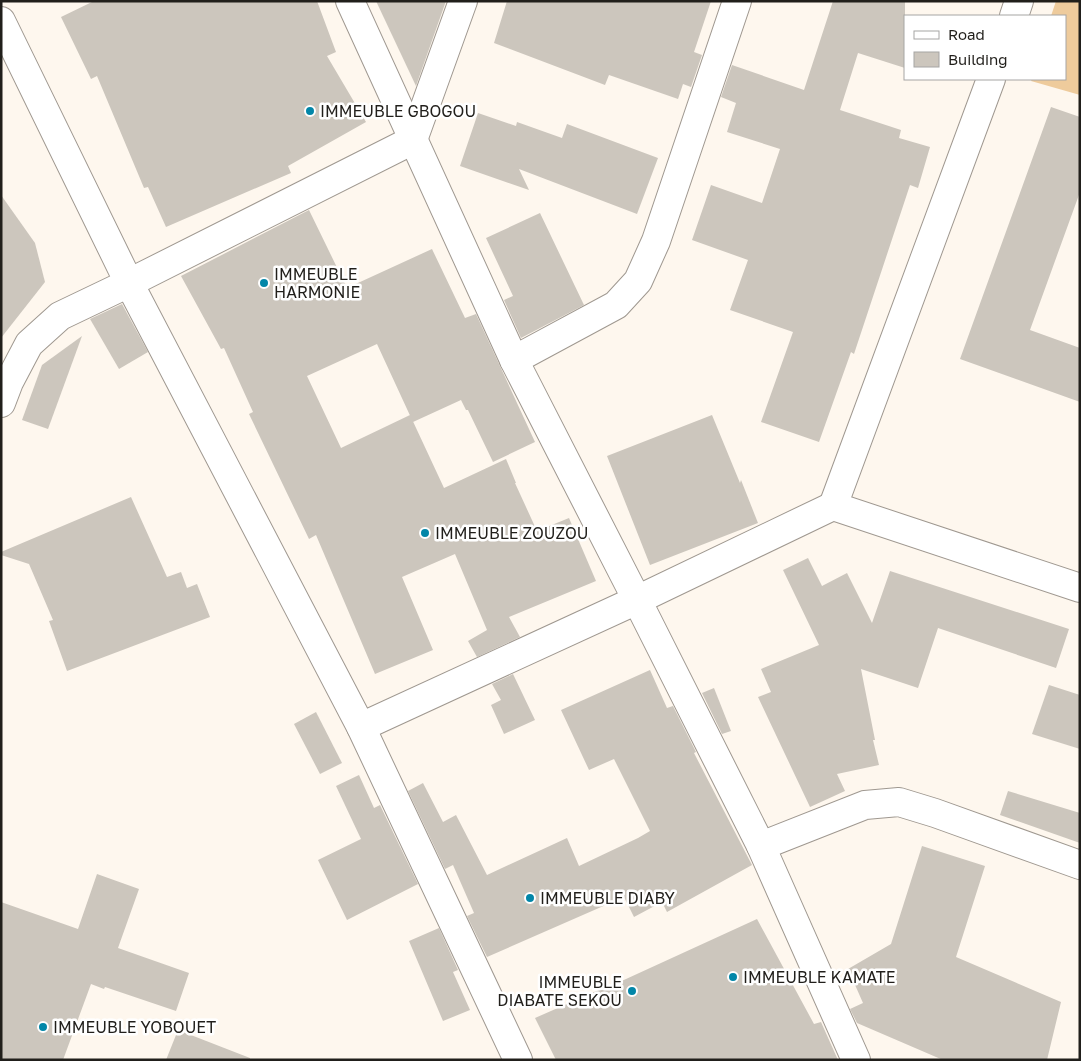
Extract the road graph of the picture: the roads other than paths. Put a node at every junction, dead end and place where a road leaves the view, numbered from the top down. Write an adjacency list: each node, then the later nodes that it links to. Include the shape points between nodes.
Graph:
1 (350, 1): 8 (street)
2 (463, 1): 8 (street)
3 (738, 1): 10 (street, via 656,241 638,282 616,305)
4 (1019, 1): 5 (street)
5 (1014, 15)
6 (1, 21): 9 (street)
7 (991, 80): 12 (street)
8 (413, 140): 9 (street); 10 (street)
9 (129, 283): 11 (street, via 60,316 29,344); 15 (street)
10 (514, 360): 14 (street)
11 (1, 403)
12 (833, 506): 13 (street); 14 (street)
13 (1080, 588)
14 (637, 600): 15 (street); 16 (street)
15 (360, 727): 18 (street)
16 (761, 846): 17 (street, via 865,805 898,802); 19 (street)
17 (1080, 865)
18 (518, 1060)
19 (856, 1060)

